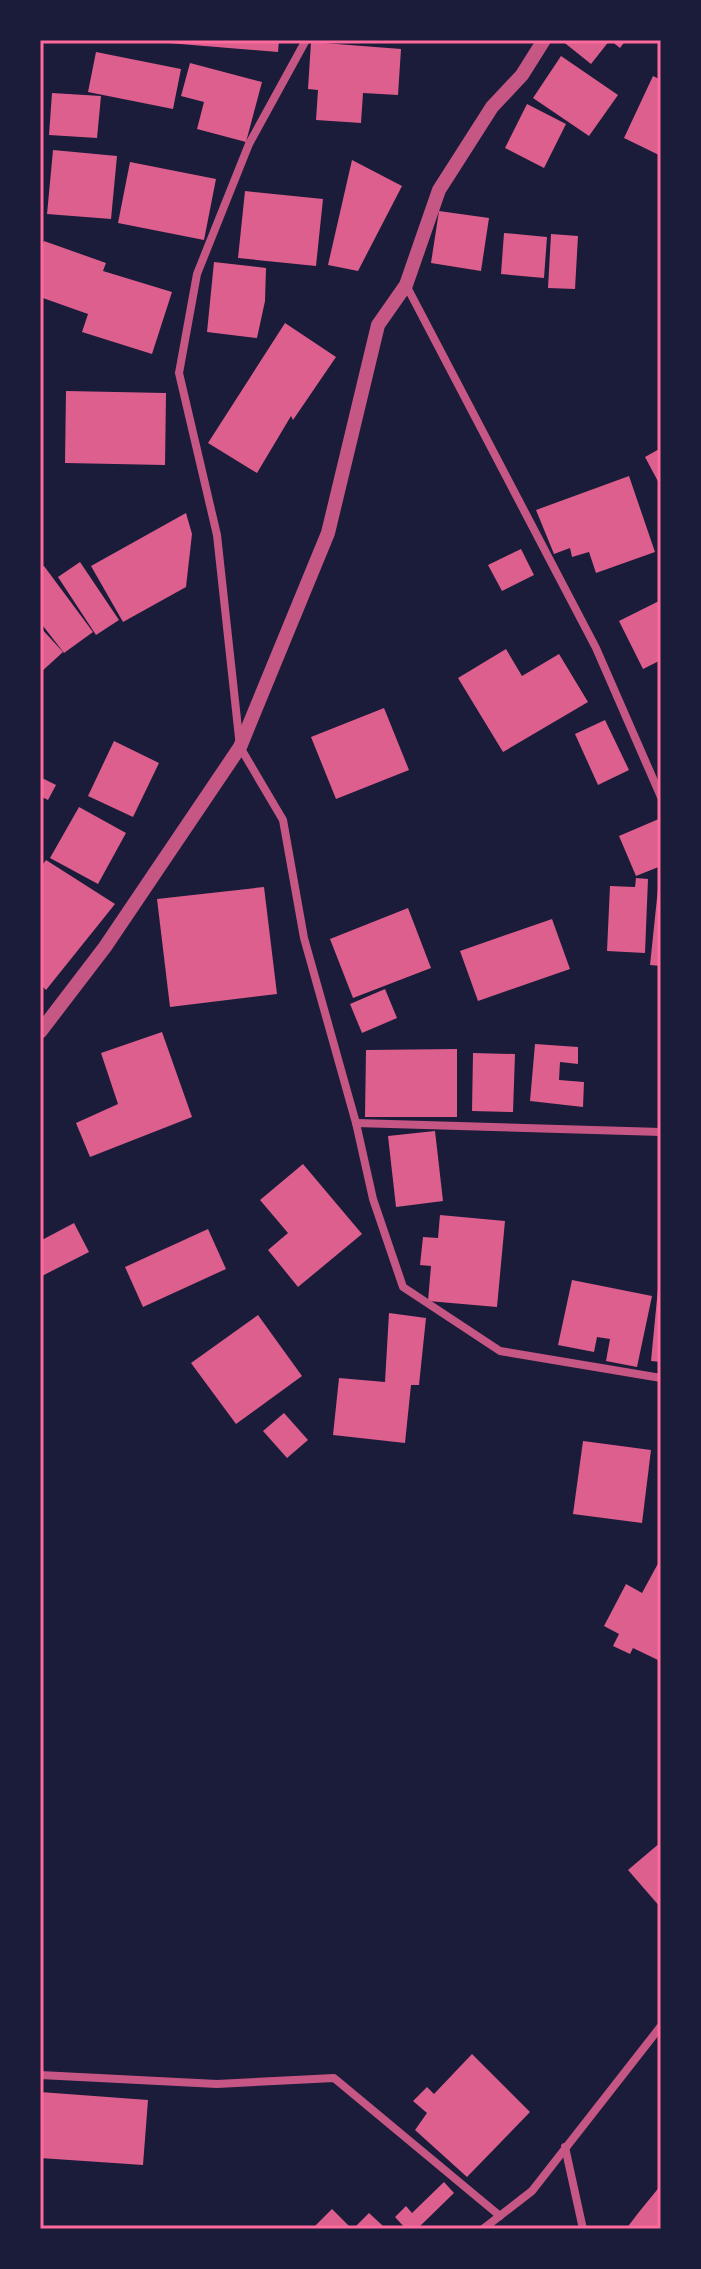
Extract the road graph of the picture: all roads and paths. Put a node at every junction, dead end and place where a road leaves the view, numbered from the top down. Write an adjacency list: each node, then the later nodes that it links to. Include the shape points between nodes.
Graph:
1 (306, 40): 4 (street, via 249,144 197,274 179,373 217,535)
2 (544, 40): 3 (street, via 522,75 492,107 439,190)
3 (406, 285): 4 (street, via 378,325 328,533); 5 (street, via 596,648)
4 (240, 747): 6 (street, via 105,947); 7 (street, via 283,820 304,938)
5 (661, 797)
6 (40, 1032)
7 (356, 1123): 8 (street); 9 (street, via 373,1199 403,1287 500,1351)
8 (661, 1132)
9 (661, 1378)
10 (661, 2026): 12 (street)
11 (40, 2075): 13 (street, via 217,2084 334,2078)
12 (565, 2147): 13 (street, via 532,2191); 15 (street)
13 (500, 2216): 14 (street)
14 (483, 2229)
15 (583, 2229)

